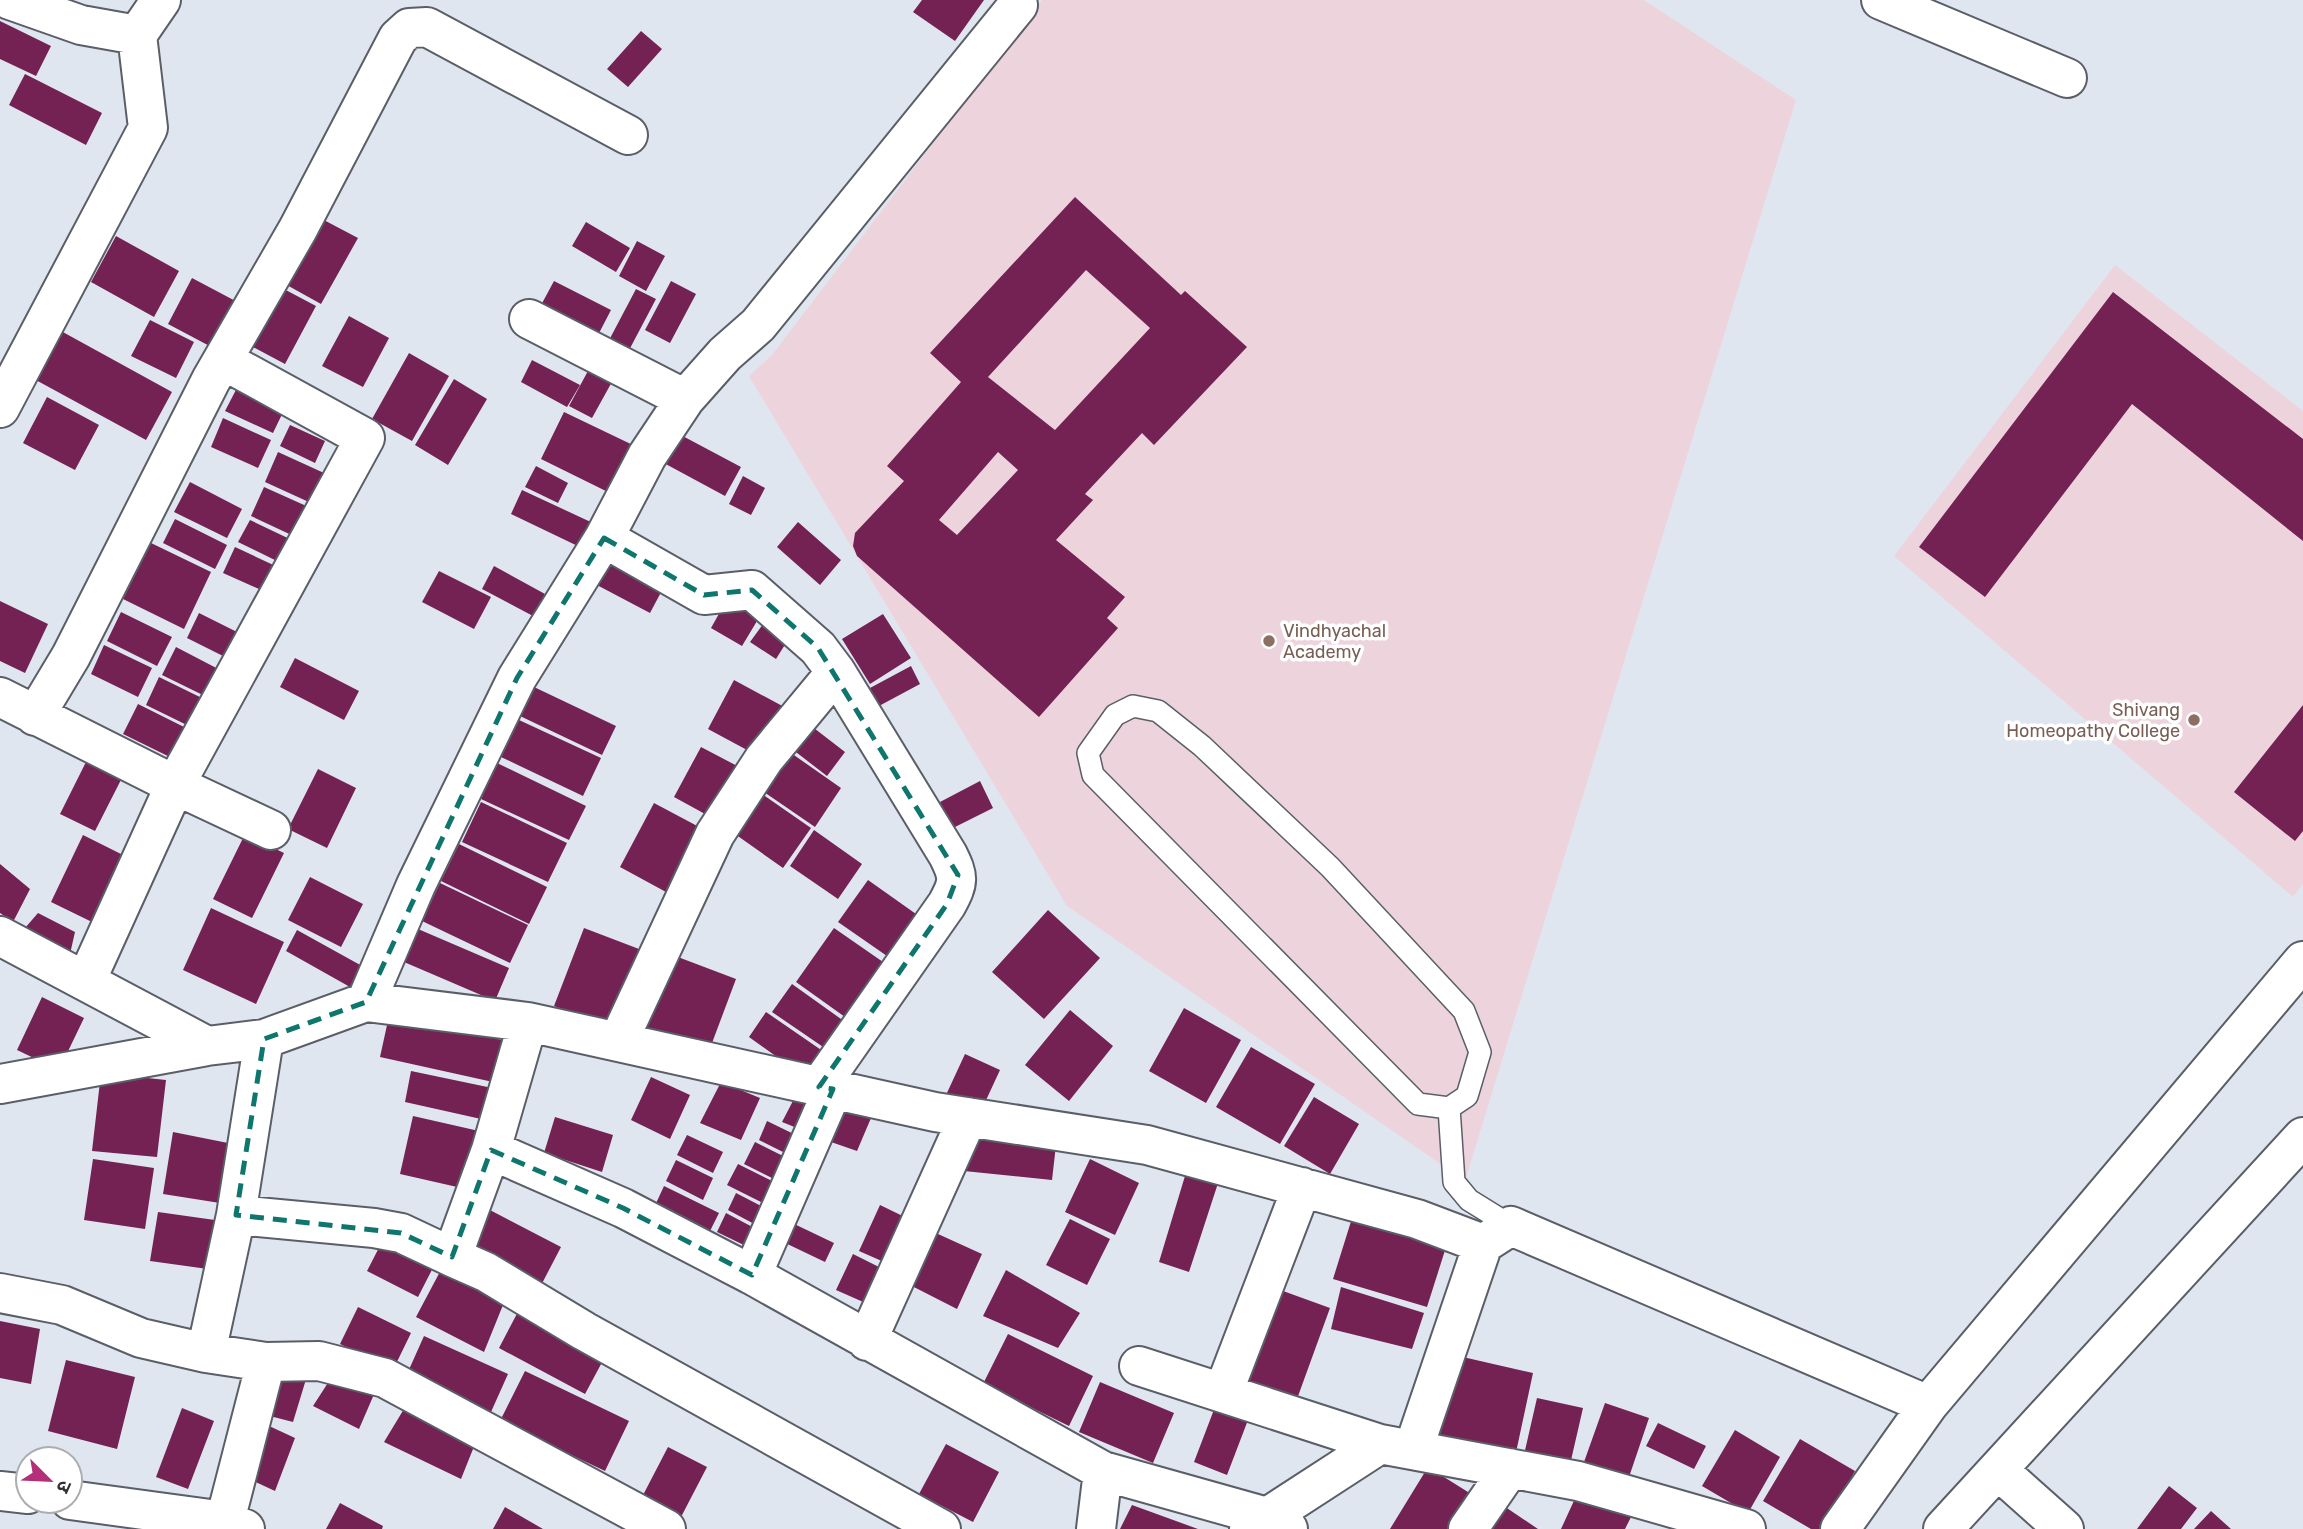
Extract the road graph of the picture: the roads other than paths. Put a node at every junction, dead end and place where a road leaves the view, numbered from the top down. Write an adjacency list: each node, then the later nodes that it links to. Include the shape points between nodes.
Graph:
1 (10, 0): 6 (street, via 81,25)
2 (161, 0): 6 (street)
3 (1881, 0): 5 (street)
4 (1018, 5): 11 (street, via 758,325)
5 (1931, 10): 7 (street)
6 (137, 35): 12 (street, via 148,128)
7 (2067, 78)
8 (628, 135): 10 (street, via 427,27 409,28 398,38)
9 (530, 318): 11 (street)
10 (223, 360): 16 (street, via 71,656); 17 (street, via 365,438)
11 (685, 399): 13 (street, via 647,456)
12 (0, 408)
13 (604, 538): 14 (street, via 704,595 752,590 818,648); 22 (street, via 517,678 416,885)
14 (836, 672): 25 (street, via 764,759 715,834); 28 (street, via 958,875 947,904)
15 (0, 697): 16 (street)
16 (35, 716): 17 (street)
17 (175, 785): 18 (street); 21 (street)
18 (271, 830)
19 (0, 936): 21 (street)
20 (2303, 961): 44 (street)
21 (86, 981): 26 (street)
22 (366, 1002): 23 (street); 24 (street)
23 (528, 1022): 25 (street); 32 (street)
24 (264, 1040): 26 (street); 34 (street)
25 (618, 1042): 28 (street)
26 (206, 1045): 27 (street)
27 (0, 1084)
28 (826, 1088): 30 (street); 37 (street)
29 (1449, 1108): 29 (lane, via 1419,1104 1094,775 1088,753 1115,715 1133,706 1158,711 1202,746 1329,867 1464,1011 1480,1052 1467,1096); 35 (lane, via 1454,1182)
30 (968, 1117): 33 (street, via 1147,1145); 39 (street)
31 (2303, 1137): 47 (street)
32 (491, 1150): 36 (street); 37 (street, via 623,1208)
33 (1302, 1187): 35 (street, via 1417,1219); 43 (street)
34 (236, 1215): 36 (street, via 401,1233); 40 (street)
35 (1497, 1235): 44 (street); 45 (street)
36 (452, 1257): 53 (street)
37 (752, 1275): 39 (street)
38 (0, 1293): 40 (street, via 62,1305 141,1338)
39 (867, 1341): 48 (street)
40 (206, 1353): 41 (street)
41 (266, 1362): 50 (street); 52 (street, via 318,1361 385,1378)
42 (1139, 1366): 43 (street)
43 (1223, 1393): 45 (street)
44 (1928, 1405): 57 (street)
45 (1397, 1447): 46 (street); 51 (street)
46 (1510, 1468): 55 (street); 56 (street, via 1578,1481)
47 (1998, 1470): 58 (street); 59 (street)
48 (1103, 1471): 51 (street); 54 (street)
49 (84, 1502): 50 (street)
50 (235, 1525)
51 (1268, 1525)
52 (666, 1529)
53 (942, 1529)
54 (1096, 1529)
55 (1468, 1529)
56 (1746, 1529)
57 (1840, 1529)
58 (1943, 1529)
59 (2064, 1529)

